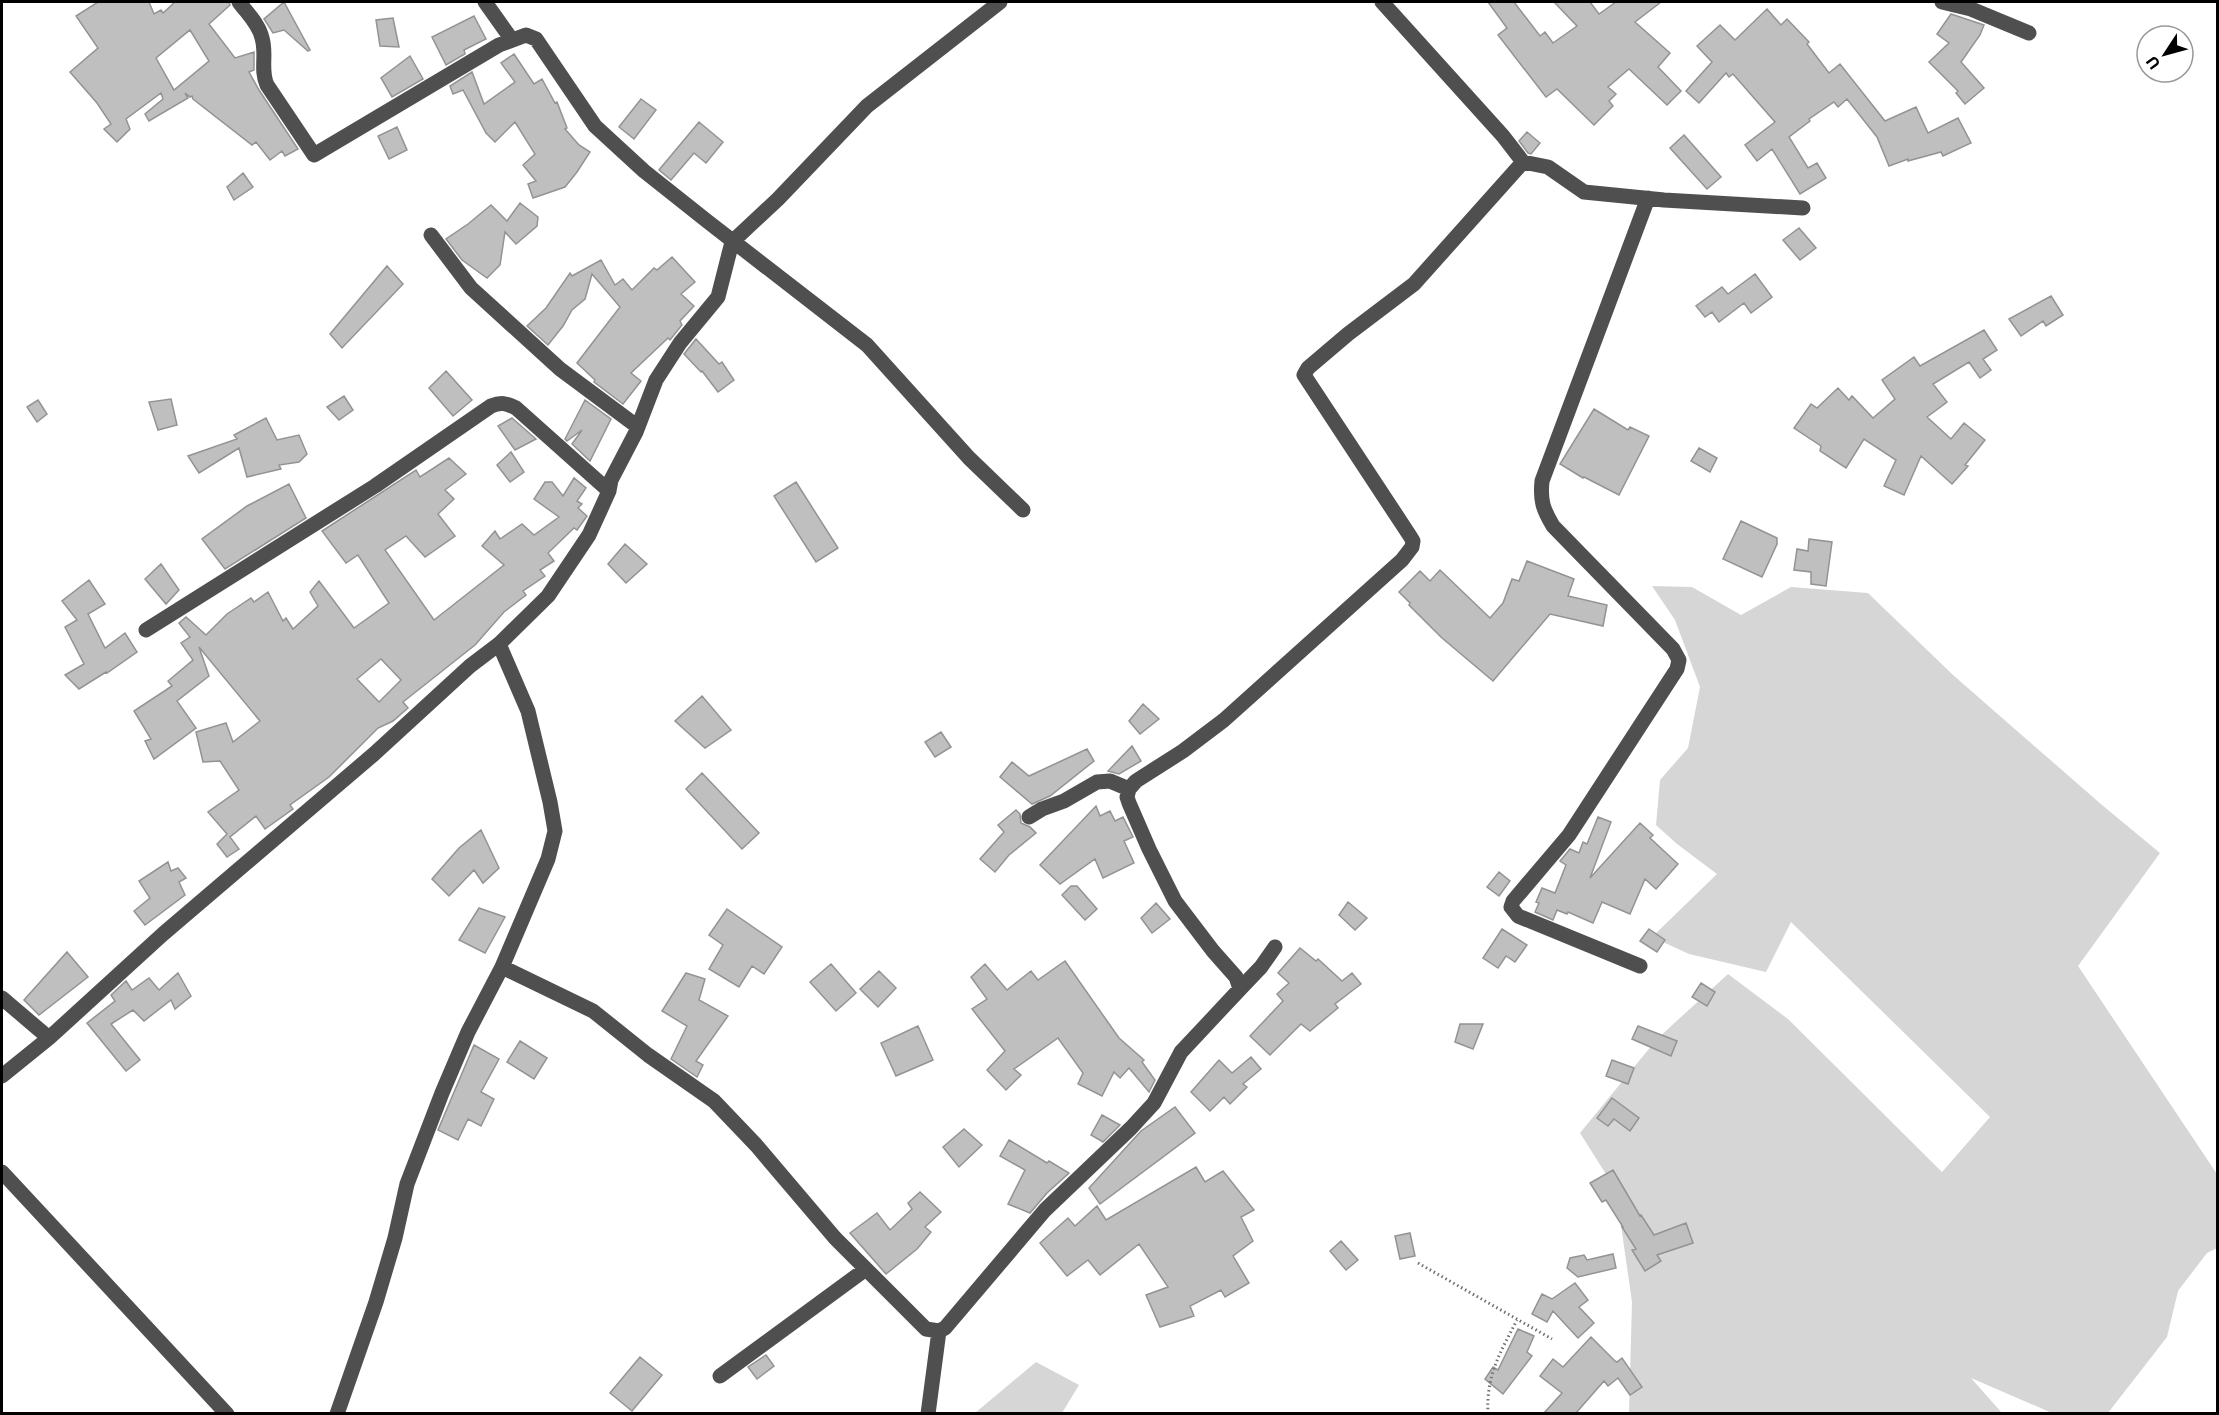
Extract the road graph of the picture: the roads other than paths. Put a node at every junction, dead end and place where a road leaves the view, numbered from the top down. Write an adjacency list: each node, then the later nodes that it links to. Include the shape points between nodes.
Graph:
1 (238, 2): 7 (street, via 262,38 267,85 314,155)
2 (485, 2): 7 (street)
3 (1000, 2): 12 (street, via 867,106)
4 (1382, 2): 8 (street)
5 (1942, 2): 6 (street, via 1971,9)
6 (2029, 33)
7 (512, 40): 12 (street, via 526,35 536,39 595,126)
8 (1522, 162): 9 (street, via 1548,167 1584,192); 18 (street, via 1414,284 1348,334 1304,375 1410,536 1410,550 1224,720)
9 (1648, 198): 10 (street); 21 (street, via 1542,482 1540,497 1553,526 1673,649 1679,660 1677,669 1569,835 1511,907 1518,916)
10 (1803, 208)
11 (431, 235): 13 (street, via 471,288 560,369)
12 (732, 242): 13 (street, via 718,297 656,380); 15 (street, via 867,345 969,458)
13 (638, 427): 14 (street)
14 (609, 491): 16 (street, via 516,408 499,403); 17 (street, via 589,535 548,596)
15 (1023, 510)
16 (146, 630)
17 (500, 644): 22 (street, via 528,711 555,831 548,859); 25 (street, via 470,666)
18 (1130, 789): 19 (street, via 1110,781 1097,782); 23 (street, via 1129,803 1174,901 1236,977)
19 (1029, 817)
20 (1275, 947): 23 (street)
21 (1640, 966)
22 (502, 967): 28 (street, via 593,1011 714,1101); 32 (street, via 468,1032 407,1184 379,1292)
23 (1240, 989): 29 (street, via 1181,1052 1154,1103 1045,1210)
24 (2, 998): 25 (street)
25 (49, 1038): 26 (street)
26 (2, 1076)
27 (2, 1172): 31 (street)
28 (866, 1269): 29 (street, via 926,1329); 30 (street)
29 (939, 1331): 33 (street)
30 (720, 1376)
31 (227, 1413)
32 (337, 1413)
33 (928, 1413)

